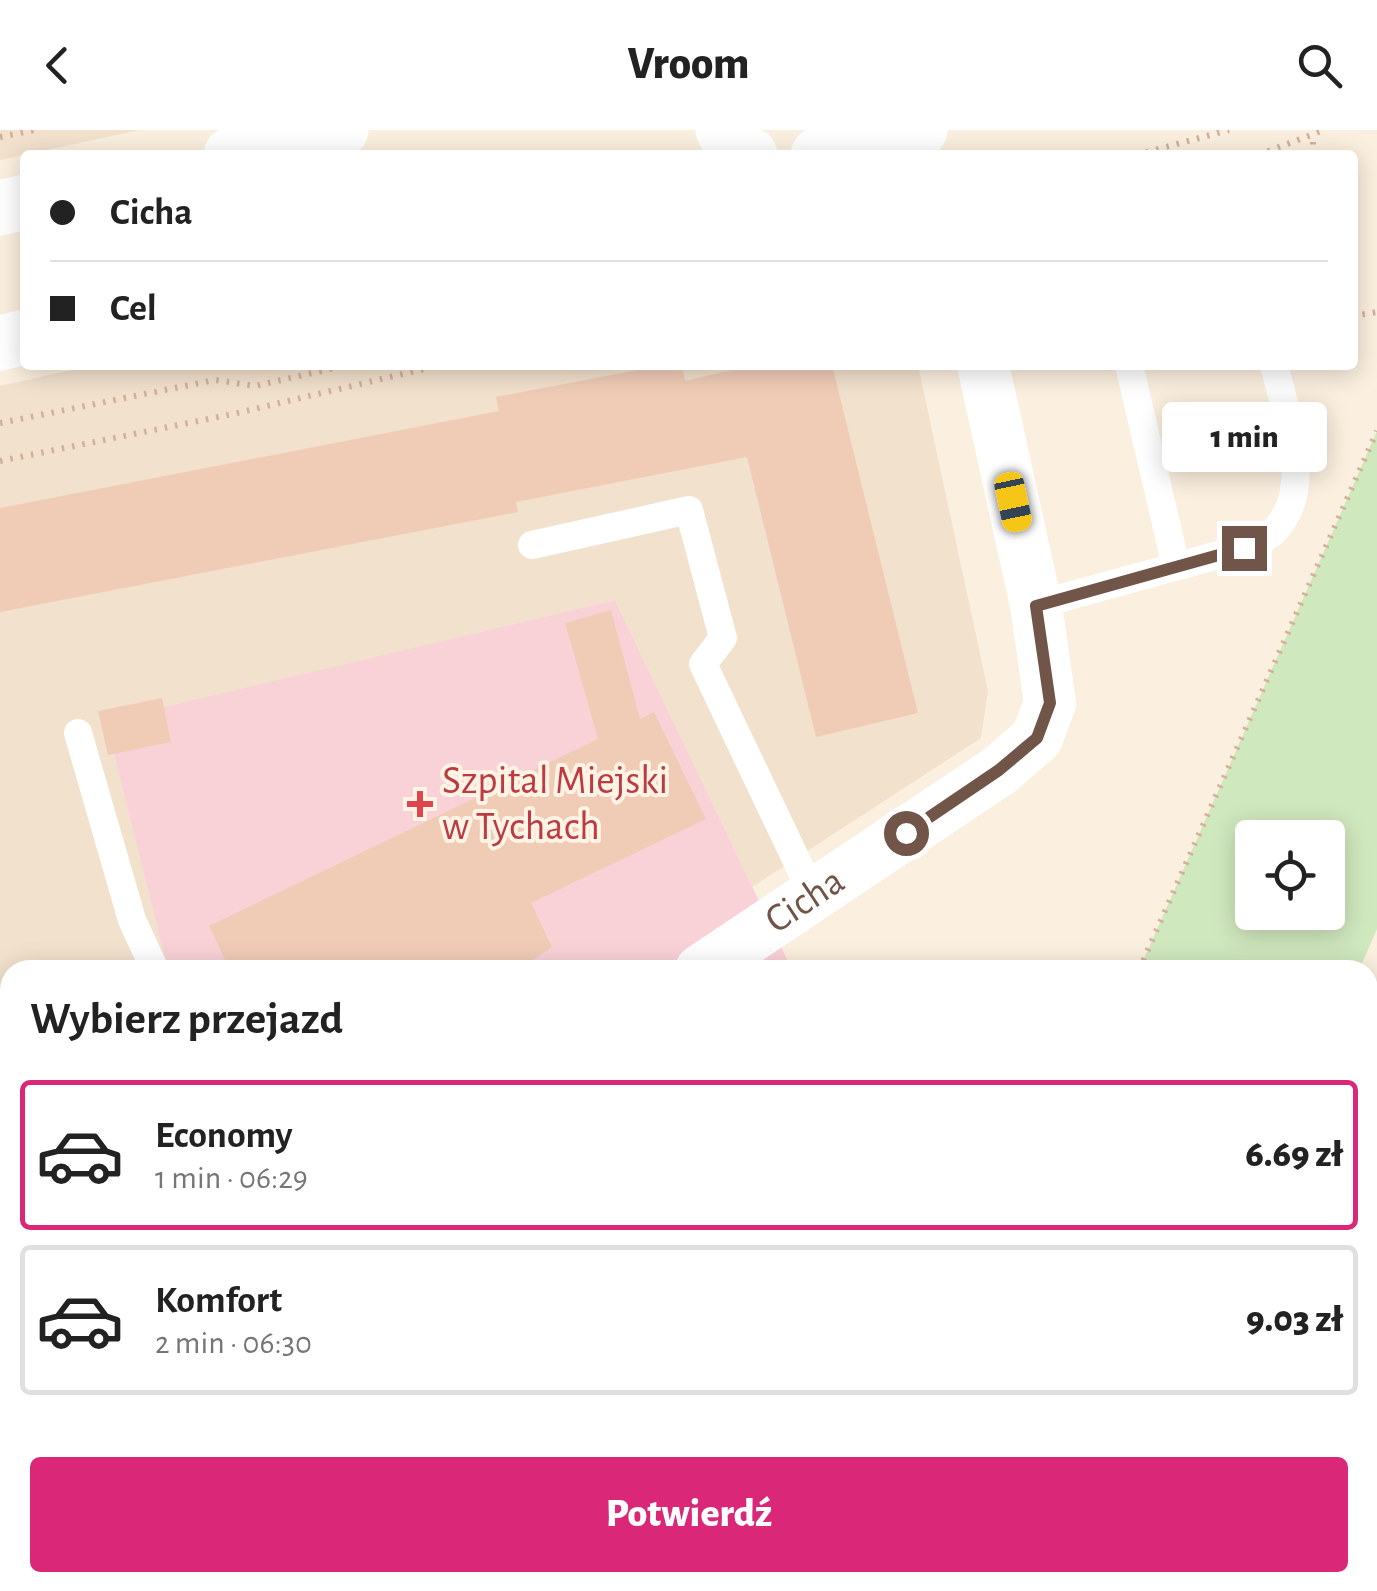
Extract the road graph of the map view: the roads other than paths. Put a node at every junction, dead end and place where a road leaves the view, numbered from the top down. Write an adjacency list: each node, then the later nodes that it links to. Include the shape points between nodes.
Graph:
1 (341, 130): 3 (main road)
2 (920, 130): 4 (main road)
3 (254, 150)
4 (838, 150)
5 (984, 370): 10 (street, Cicha)
6 (1130, 370): 9 (lane)
7 (1275, 370): 9 (lane, via 1296,461 1291,505 1272,534)
8 (532, 545): 12 (lane, via 688,510 722,638 703,664)
9 (1176, 566): 10 (lane)
10 (1036, 606): 12 (street, Cicha, via 1050,703 1037,738)
11 (78, 733): 13 (lane, via 132,920)
12 (813, 895): 14 (street, Cicha)
13 (150, 960)
14 (716, 960)

